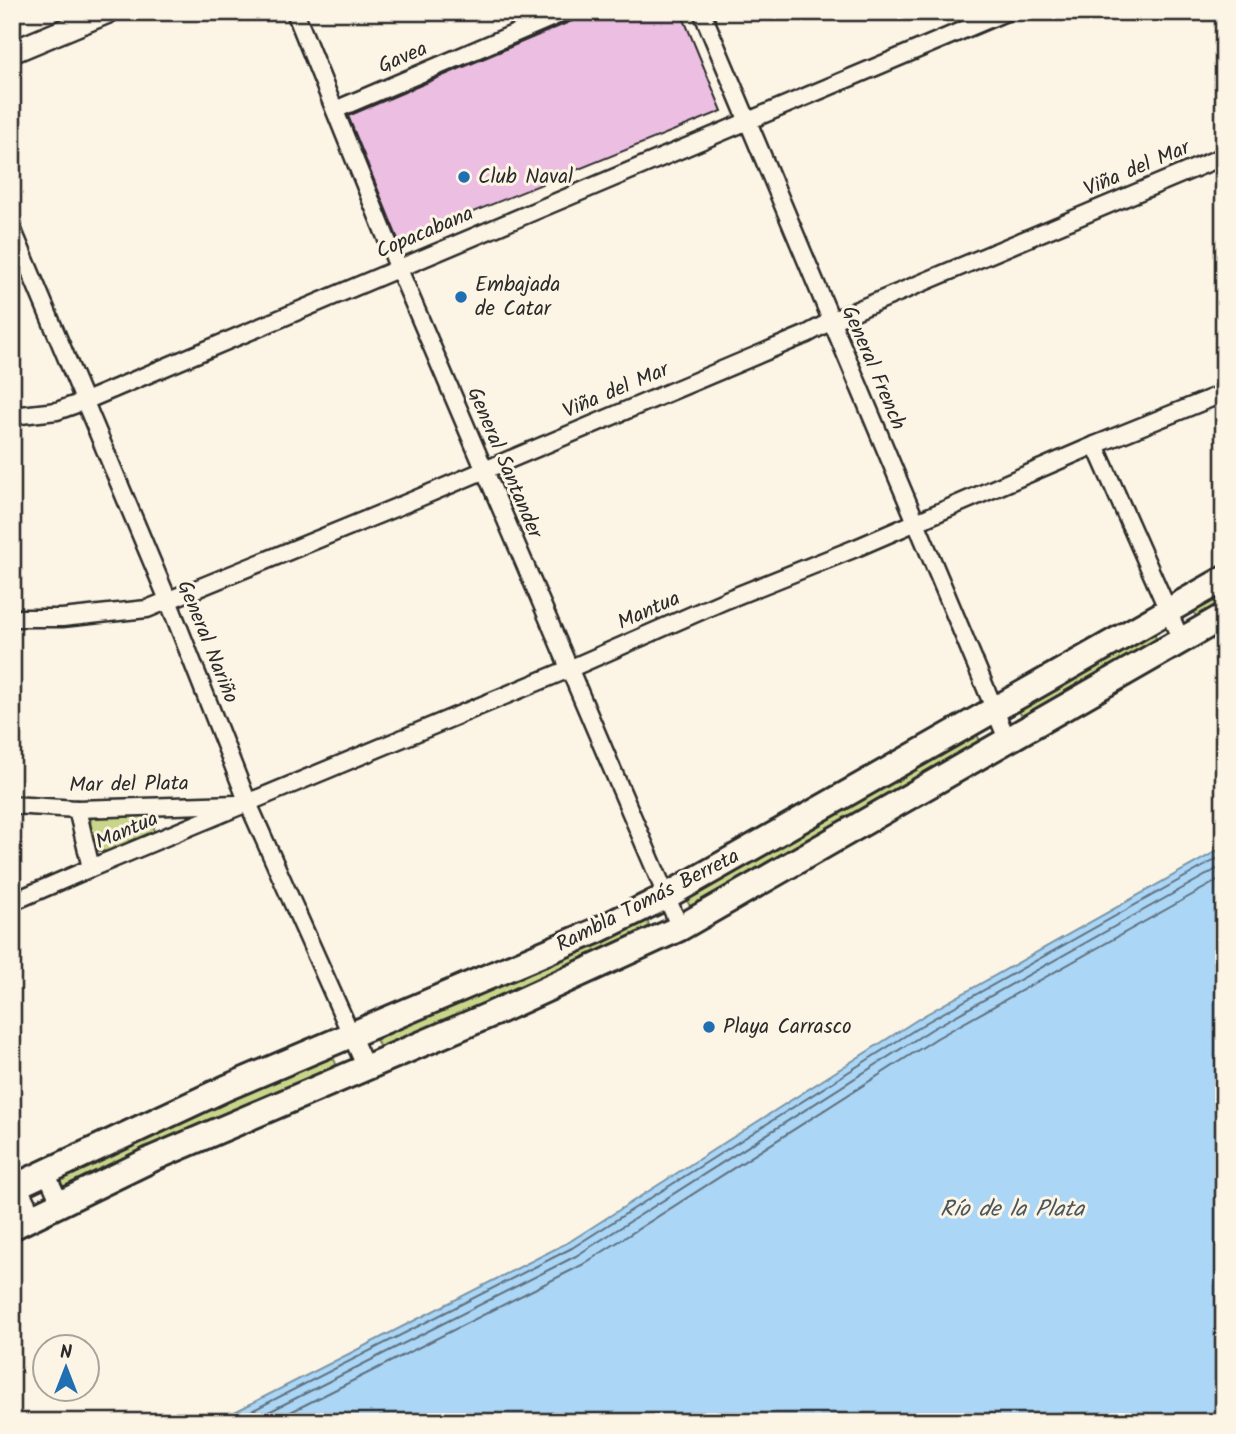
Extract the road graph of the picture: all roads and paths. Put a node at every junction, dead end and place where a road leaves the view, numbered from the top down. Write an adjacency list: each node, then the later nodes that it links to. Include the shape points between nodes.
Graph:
1 (108, 12): 6 (main road)
2 (295, 12): 7 (street, General Santander)
3 (565, 12): 7 (street, Gavea)
4 (702, 12): 8 (street, General French)
5 (1006, 12): 8 (street, Copacabana)
6 (12, 52)
7 (335, 110): 11 (street, General Santander)
8 (748, 122): 11 (street, Copacabana); 12 (street, General French)
9 (1224, 156): 12 (street, Viña del Mar)
10 (12, 228): 14 (street, General Nariño)
11 (398, 267): 14 (street, Copacabana); 17 (street, General Santander)
12 (831, 321): 17 (street, Viña del Mar); 18 (street, General French)
13 (1224, 393): 16 (street, Mantua)
14 (85, 401): 15 (street, Copacabana, via 57,411); 20 (street, General Nariño)
15 (12, 416)
16 (1095, 445): 18 (street, Mantua); 21 (street)
17 (484, 470): 20 (street, Viña del Mar); 25 (street, General Santander)
18 (915, 522): 25 (street, Mantua); 26 (street, General French)
19 (1224, 579): 21 (main road, Rambla Tomás Berreta)
20 (168, 600): 23 (street, Viña del Mar, via 134,611); 28 (street, General Nariño)
21 (1168, 611): 24 (street); 26 (main road, Rambla Tomás Berreta)
22 (1224, 616): 24 (main road, Rambla Tomás Berreta)
23 (12, 618)
24 (1181, 640): 27 (main road, Rambla Tomás Berreta)
25 (569, 669): 28 (street, Mantua); 32 (street, General Santander)
26 (994, 710): 27 (street, General French); 32 (main road, Rambla Tomás Berreta)
27 (1007, 739): 34 (main road, Rambla Tomás Berreta)
28 (248, 803): 30 (street, Mar del Plata); 31 (street, Mantua); 35 (street, General Nariño)
29 (12, 805): 30 (street, Mar del Plata)
30 (77, 809): 31 (street, Mantua)
31 (91, 868): 33 (street, Mantua)
32 (665, 897): 34 (street, General Santander); 35 (main road, Rambla Tomás Berreta)
33 (12, 902)
34 (680, 928): 36 (main road, Rambla Tomás Berreta)
35 (353, 1036): 36 (street, General Nariño); 37 (main road, Rambla Tomás Berreta, via 226,1088)
36 (366, 1068): 39 (main road, Rambla Tomás Berreta)
37 (46, 1172): 38 (main road, Rambla Tomás Berreta); 39 (street)
38 (15, 1186): 40 (street, Rambla Tomás Berreta)
39 (60, 1203): 40 (main road, Rambla Tomás Berreta)
40 (22, 1221)

